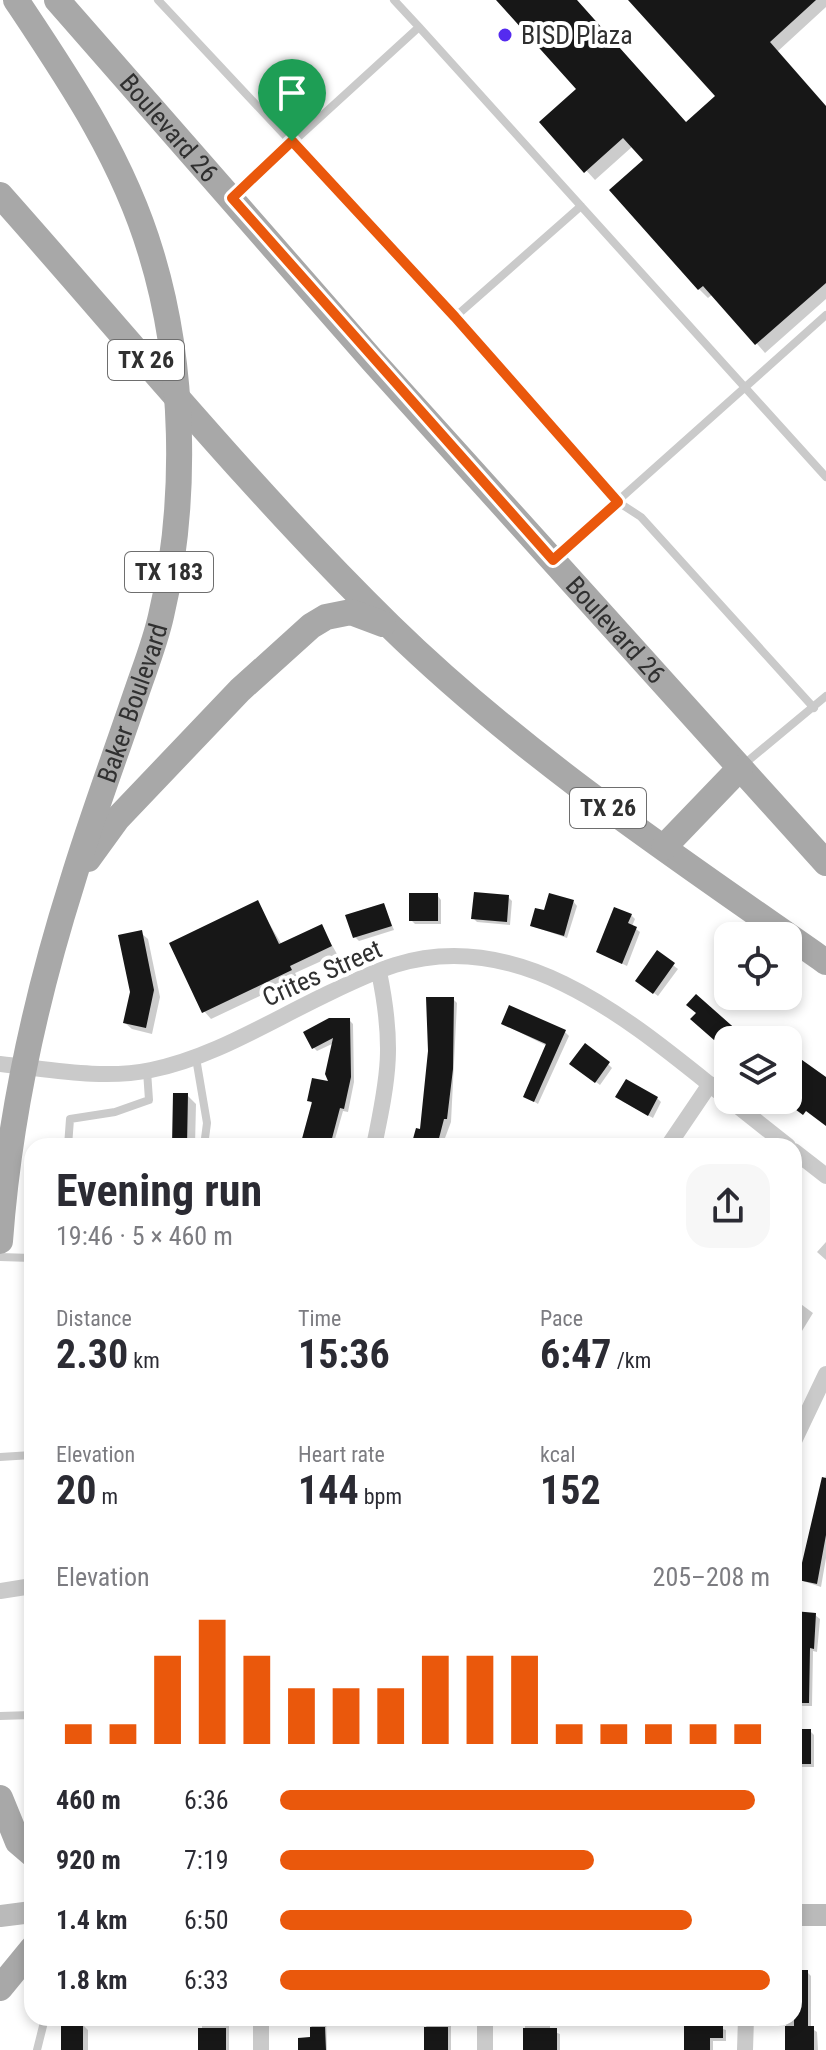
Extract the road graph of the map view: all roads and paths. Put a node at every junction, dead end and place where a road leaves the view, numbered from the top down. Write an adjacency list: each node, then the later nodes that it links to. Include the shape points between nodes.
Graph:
1 (16, 0): 22 (main road, Baker Boulevard / TX 183, via 93,114 128,192 151,251 174,358 177,499 161,616)
2 (57, 0): 8 (main road, Boulevard 26)
3 (158, 0): 6 (lane)
4 (394, 0): 5 (lane)
5 (419, 27): 6 (lane); 9 (lane)
6 (292, 141): 8 (lane); 11 (lane)
7 (0, 195): 16 (main road, TX 26, via 293,525)
8 (232, 198): 15 (main road, Boulevard 26)
9 (581, 206): 11 (lane); 12 (lane)
10 (826, 315): 12 (lane)
11 (455, 317): 14 (lane)
12 (746, 386): 13 (lane); 14 (lane)
13 (824, 472)
14 (618, 502): 15 (lane); 18 (lane, via 641,517)
15 (553, 560): 19 (main road, Boulevard 26)
16 (391, 627): 20 (main road, TX 26, via 553,769); 22 (main road, via 351,612 311,626 240,690 117,819)
17 (826, 696): 18 (lane)
18 (814, 708): 19 (lane)
19 (740, 768): 20 (main road); 21 (main road, Boulevard 26)
20 (664, 847): 23 (main road, TX 26)
21 (826, 863)
22 (72, 882): 26 (main road, Baker Boulevard / TX 183)
23 (826, 962)
24 (379, 972): 25 (street, Crites Street); 28 (street, Crites Street, via 445,957 540,972 611,1010); 33 (street, via 391,1043)
25 (196, 1057): 27 (street, Crites Street); 32 (lane)
26 (12, 1066): 27 (street, Crites Street); 38 (main road, Baker Boulevard / TX 183)
27 (147, 1071): 31 (lane, via 149,1100 70,1119)
28 (710, 1084): 29 (street, Crites Street); 34 (street)
29 (714, 1087)
30 (748, 1114): 35 (street, Crites Street)
31 (69, 1138)
32 (205, 1138)
33 (376, 1138)
34 (673, 1138)
35 (778, 1138)
36 (802, 1157): 37 (street)
37 (826, 1176)
38 (0, 1241)
39 (0, 1257): 40 (lane)
40 (24, 1258)
41 (826, 1374): 42 (street)
42 (802, 1423)
43 (24, 1456): 44 (lane)
44 (0, 1457)
45 (24, 1587): 46 (street)
46 (0, 1591)
47 (24, 1715): 48 (lane)
48 (0, 1716)
49 (0, 1798): 50 (main road)
50 (24, 1847)
51 (24, 1913): 54 (main road)
52 (802, 1915): 53 (main road)
53 (826, 1915)
54 (0, 1916)
55 (24, 1959): 56 (main road)
56 (0, 1988)
57 (43, 2026): 61 (lane)
58 (261, 2026): 62 (street)
59 (485, 2026): 63 (street)
60 (746, 2026): 64 (street)
61 (37, 2050)
62 (261, 2050)
63 (485, 2050)
64 (745, 2050)

